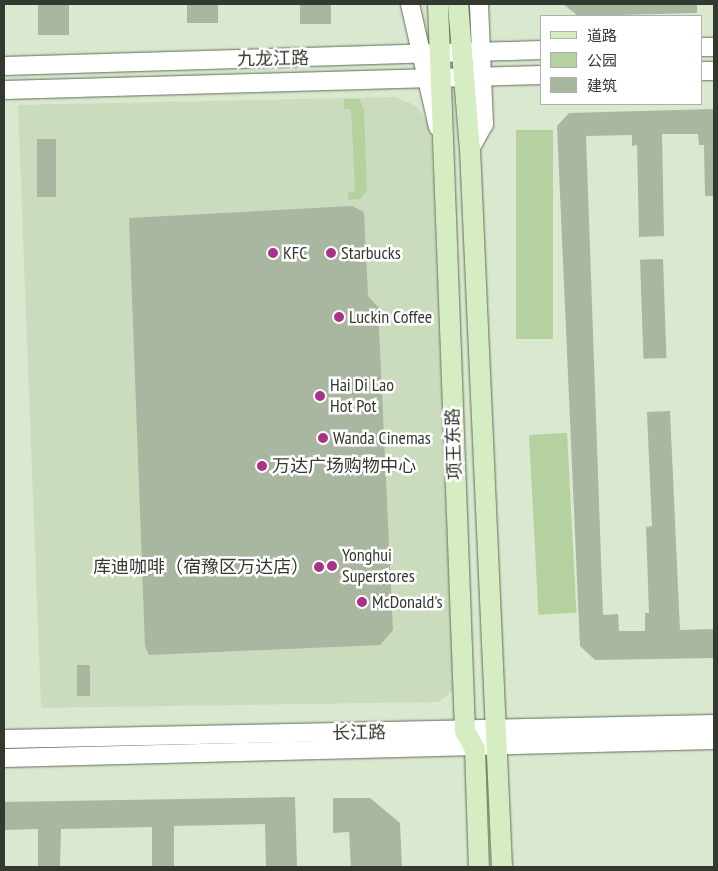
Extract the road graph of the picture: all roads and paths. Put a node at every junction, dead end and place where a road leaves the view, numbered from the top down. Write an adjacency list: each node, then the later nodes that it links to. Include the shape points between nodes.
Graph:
1 (410, 4): 8 (street)
2 (479, 4): 6 (street)
3 (439, 11): 7 (main road, 项王东路)
4 (459, 11): 6 (main road, 项王东路)
5 (540, 50): 6 (street, 九龙江路)
6 (474, 52): 7 (street, 九龙江路); 11 (main road, 项王东路)
7 (443, 55): 8 (street, 九龙江路); 12 (main road, 项王东路)
8 (420, 56): 9 (street, 九龙江路); 12 (street)
9 (4, 66)
10 (540, 75): 11 (street, 九龙江路)
11 (475, 77): 12 (street, 九龙江路); 17 (main road, 项王东路, via 470,150)
12 (434, 79): 13 (street, 九龙江路); 15 (main road, 项王东路, via 443,146)
13 (4, 90)
14 (714, 724): 17 (street, 长江路)
15 (465, 731): 16 (street, 长江路); 17 (street, 长江路); 19 (main road, 项王东路)
16 (4, 739)
17 (496, 739): 18 (street, 长江路); 19 (street, 长江路); 22 (main road, 项王东路)
18 (714, 740)
19 (475, 749): 20 (street, 长江路); 21 (main road, 项王东路)
20 (4, 758)
21 (479, 867)
22 (502, 867)

